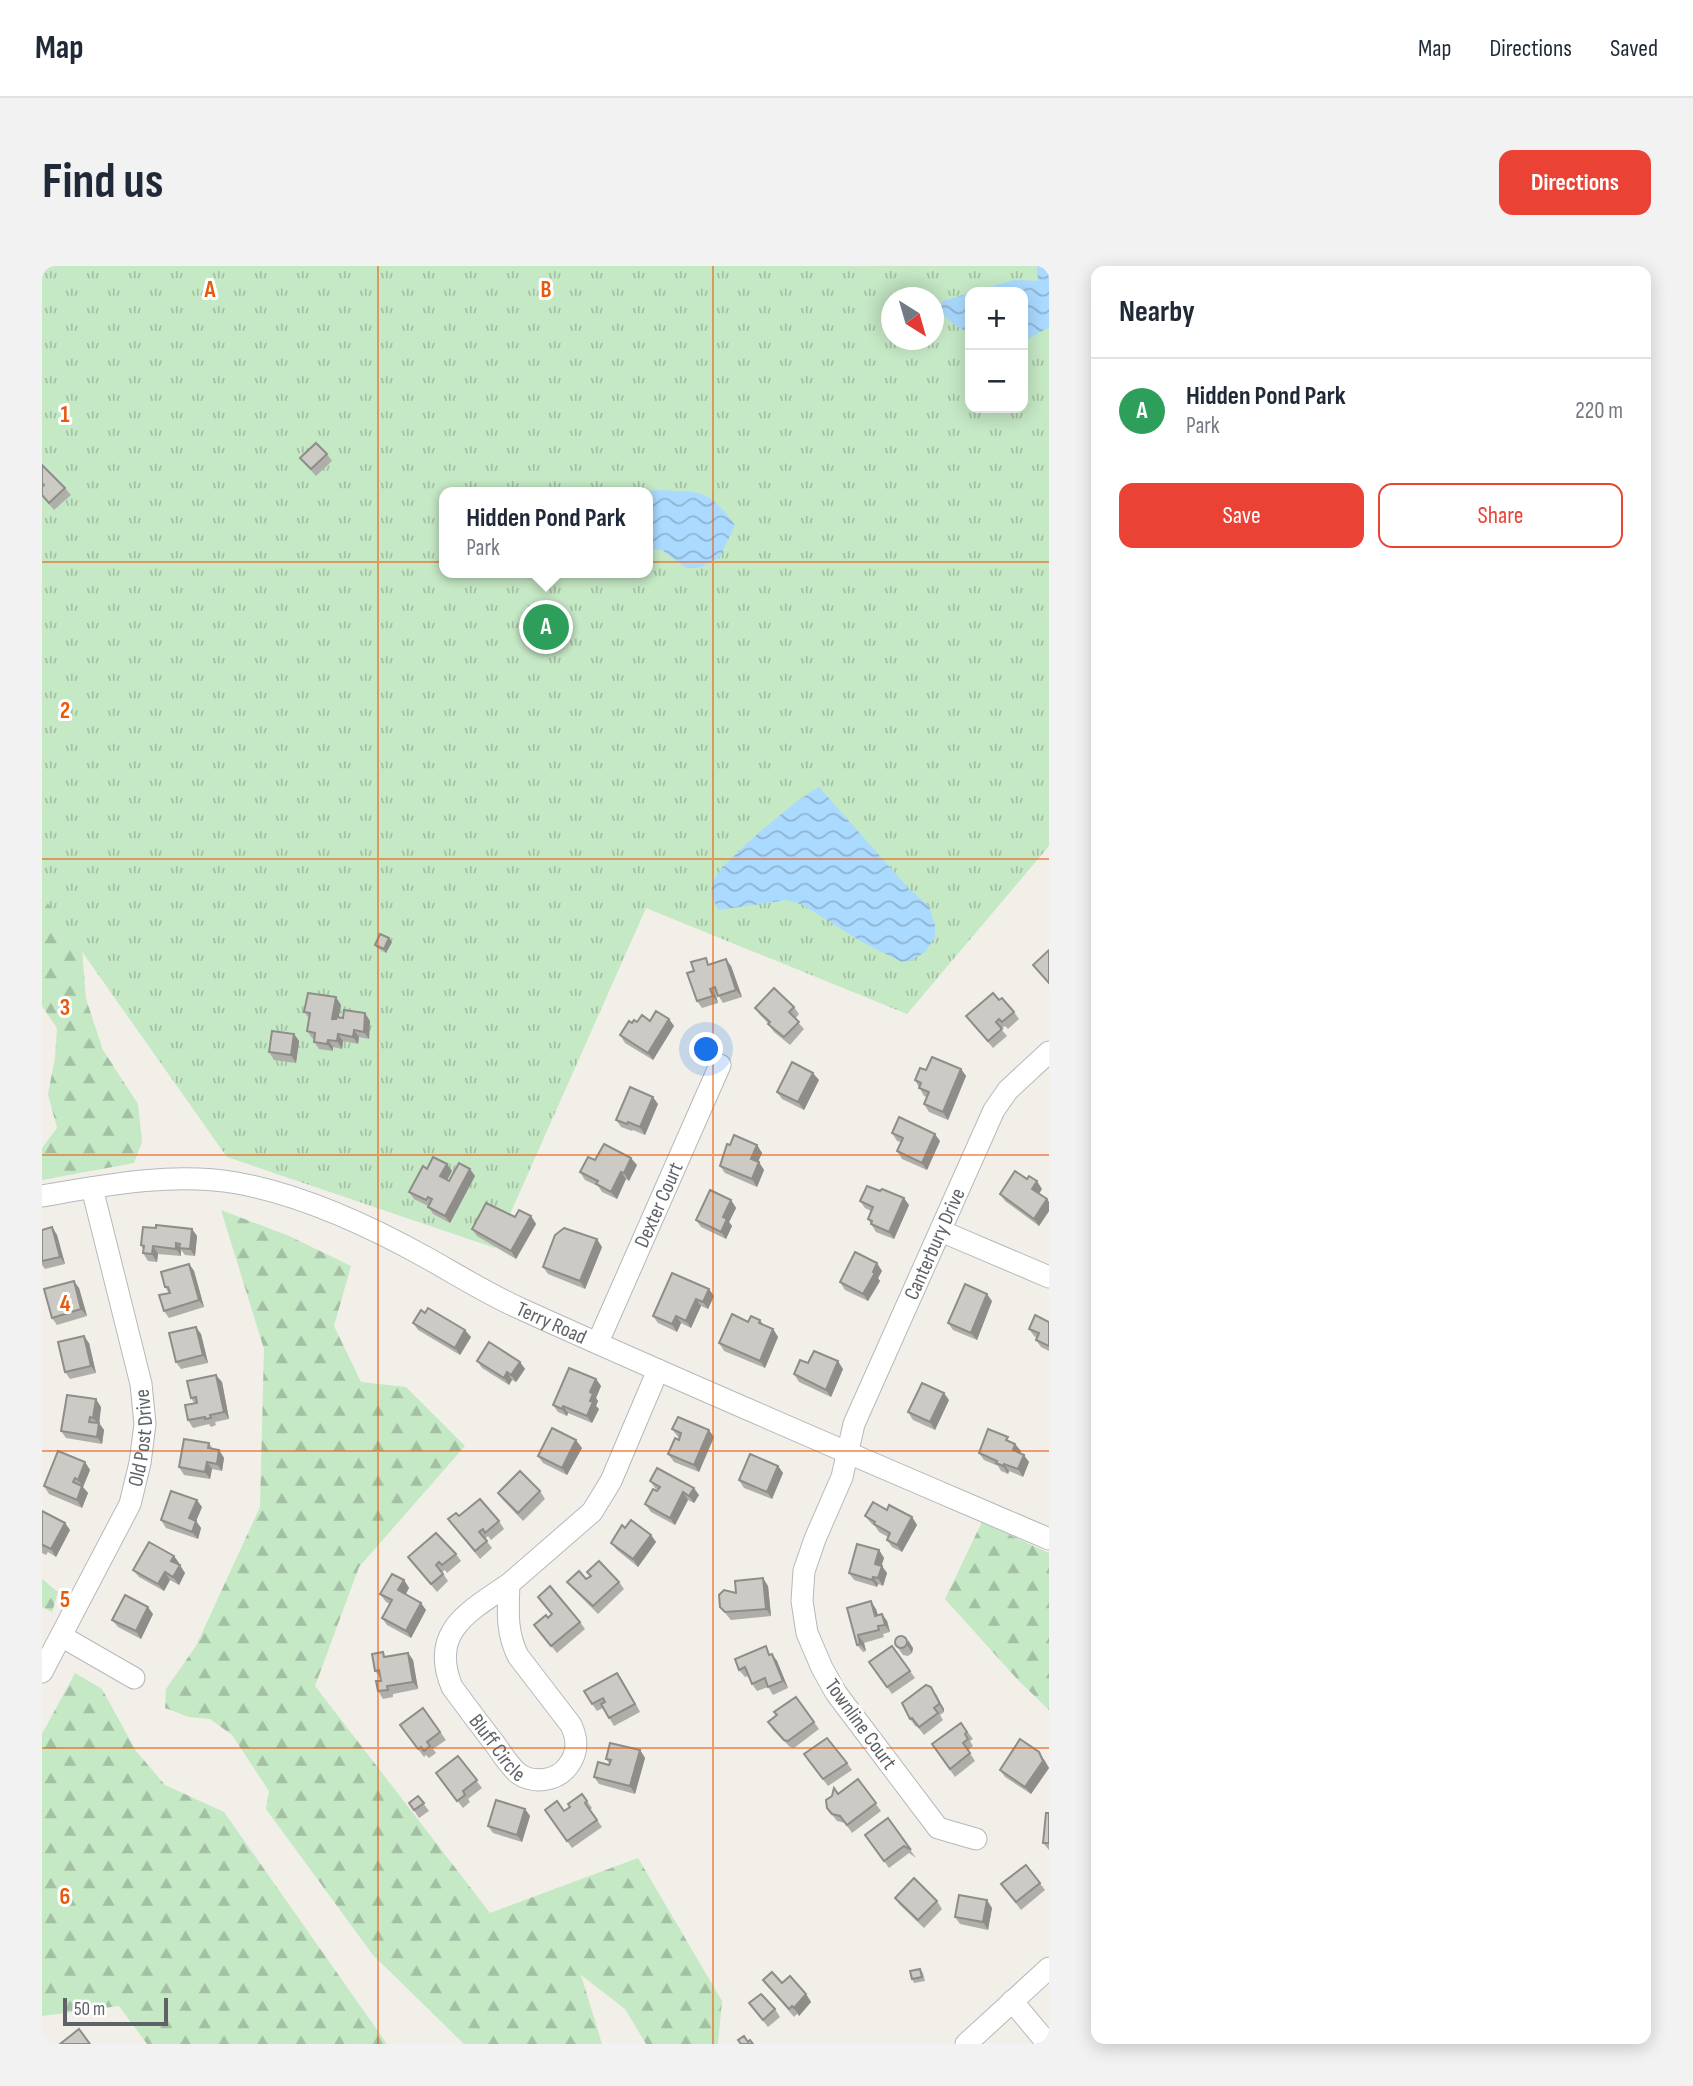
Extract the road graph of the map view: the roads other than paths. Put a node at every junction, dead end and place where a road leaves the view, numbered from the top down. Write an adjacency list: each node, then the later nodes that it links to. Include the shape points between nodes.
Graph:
1 (1049, 1052): 5 (street, Canterbury Drive, via 1008,1090 994,1111)
2 (720, 1065): 7 (street, Dexter Court)
3 (92, 1188): 4 (street, Terry Road); 7 (street, Terry Road, via 203,1178 302,1201 360,1224 517,1307); 12 (street, Old Post Drive, via 141,1384 145,1424 130,1504)
4 (42, 1196)
5 (941, 1231): 6 (street); 9 (street, Canterbury Drive, via 854,1424)
6 (1049, 1277)
7 (598, 1342): 8 (street, Terry Road)
8 (658, 1370): 9 (street, Terry Road); 11 (street, Bluff Circle, via 611,1481 592,1512)
9 (848, 1452): 10 (street, Terry Road); 15 (street, Townline Court, via 804,1572 807,1633 836,1693 938,1828)
10 (1049, 1539)
11 (509, 1584): 11 (street, Bluff Circle, via 452,1629 446,1644 446,1673 513,1768 530,1779 542,1780 555,1777 573,1760 576,1736 512,1643)
12 (61, 1636): 13 (street, Old Post Drive); 14 (street)
13 (42, 1672)
14 (134, 1678)
15 (976, 1839)
16 (1049, 1968): 17 (street)
17 (1012, 2001): 18 (street); 19 (street)
18 (966, 2044)
19 (1048, 2044)

